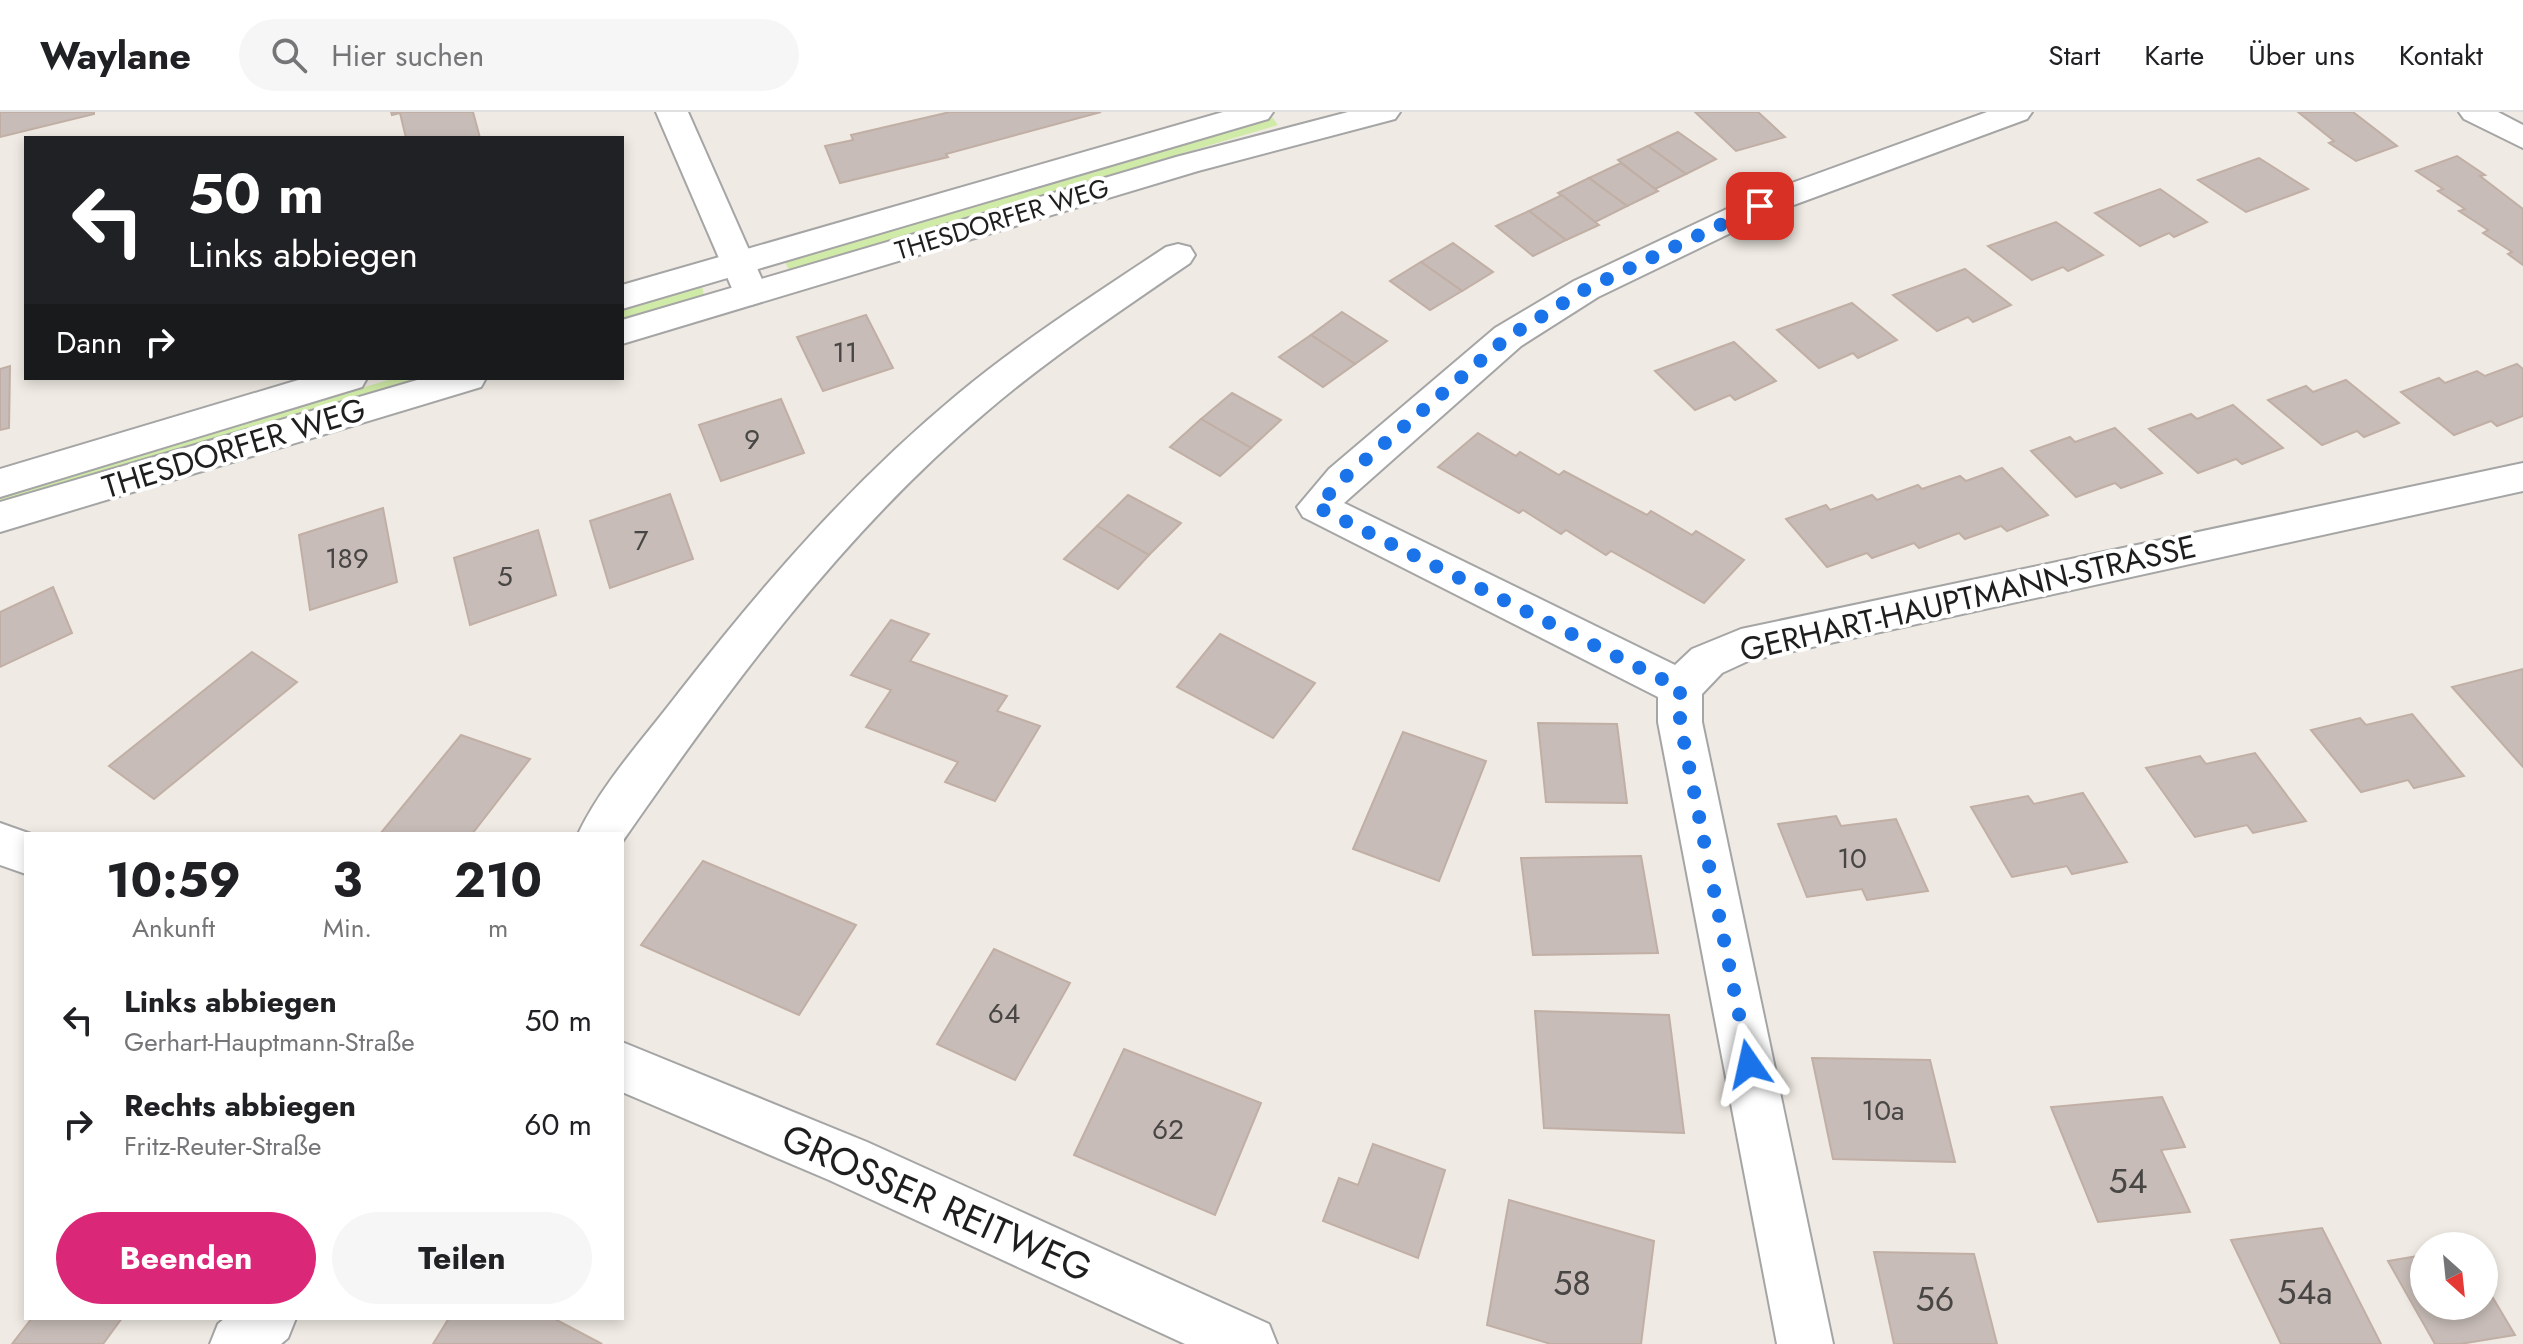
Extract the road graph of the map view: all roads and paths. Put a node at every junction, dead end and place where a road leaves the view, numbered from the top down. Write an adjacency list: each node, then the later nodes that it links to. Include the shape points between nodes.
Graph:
1 (672, 112): 8 (street)
2 (1257, 112): 8 (street, THESDORFER WEG)
3 (1384, 112): 8 (street, THESDORFER WEG)
4 (2016, 112): 16 (street, via 1760,206 1586,289 1508,337 1317,507)
5 (2475, 112): 6 (street)
6 (2523, 138)
7 (1178, 255): 17 (street, via 1031,354 932,439 818,554 693,704)
8 (745, 278): 9 (street, THESDORFER WEG); 10 (street, THESDORFER WEG)
9 (624, 297)
10 (624, 331)
11 (342, 380): 14 (street, THESDORFER WEG)
12 (461, 380): 15 (street, THESDORFER WEG)
13 (2523, 477): 16 (street, GERHART-HAUPTMANN-STRASSE, via 1741,646 1707,661)
14 (0, 483)
15 (0, 517)
16 (1680, 688): 24 (street, via 1680,722)
17 (602, 832)
18 (0, 844): 19 (street)
19 (24, 852)
20 (624, 1068): 23 (street, GROSSER REITWEG, via 848,1161)
21 (266, 1320): 22 (street)
22 (238, 1344)
23 (1249, 1344)
24 (1805, 1344)

